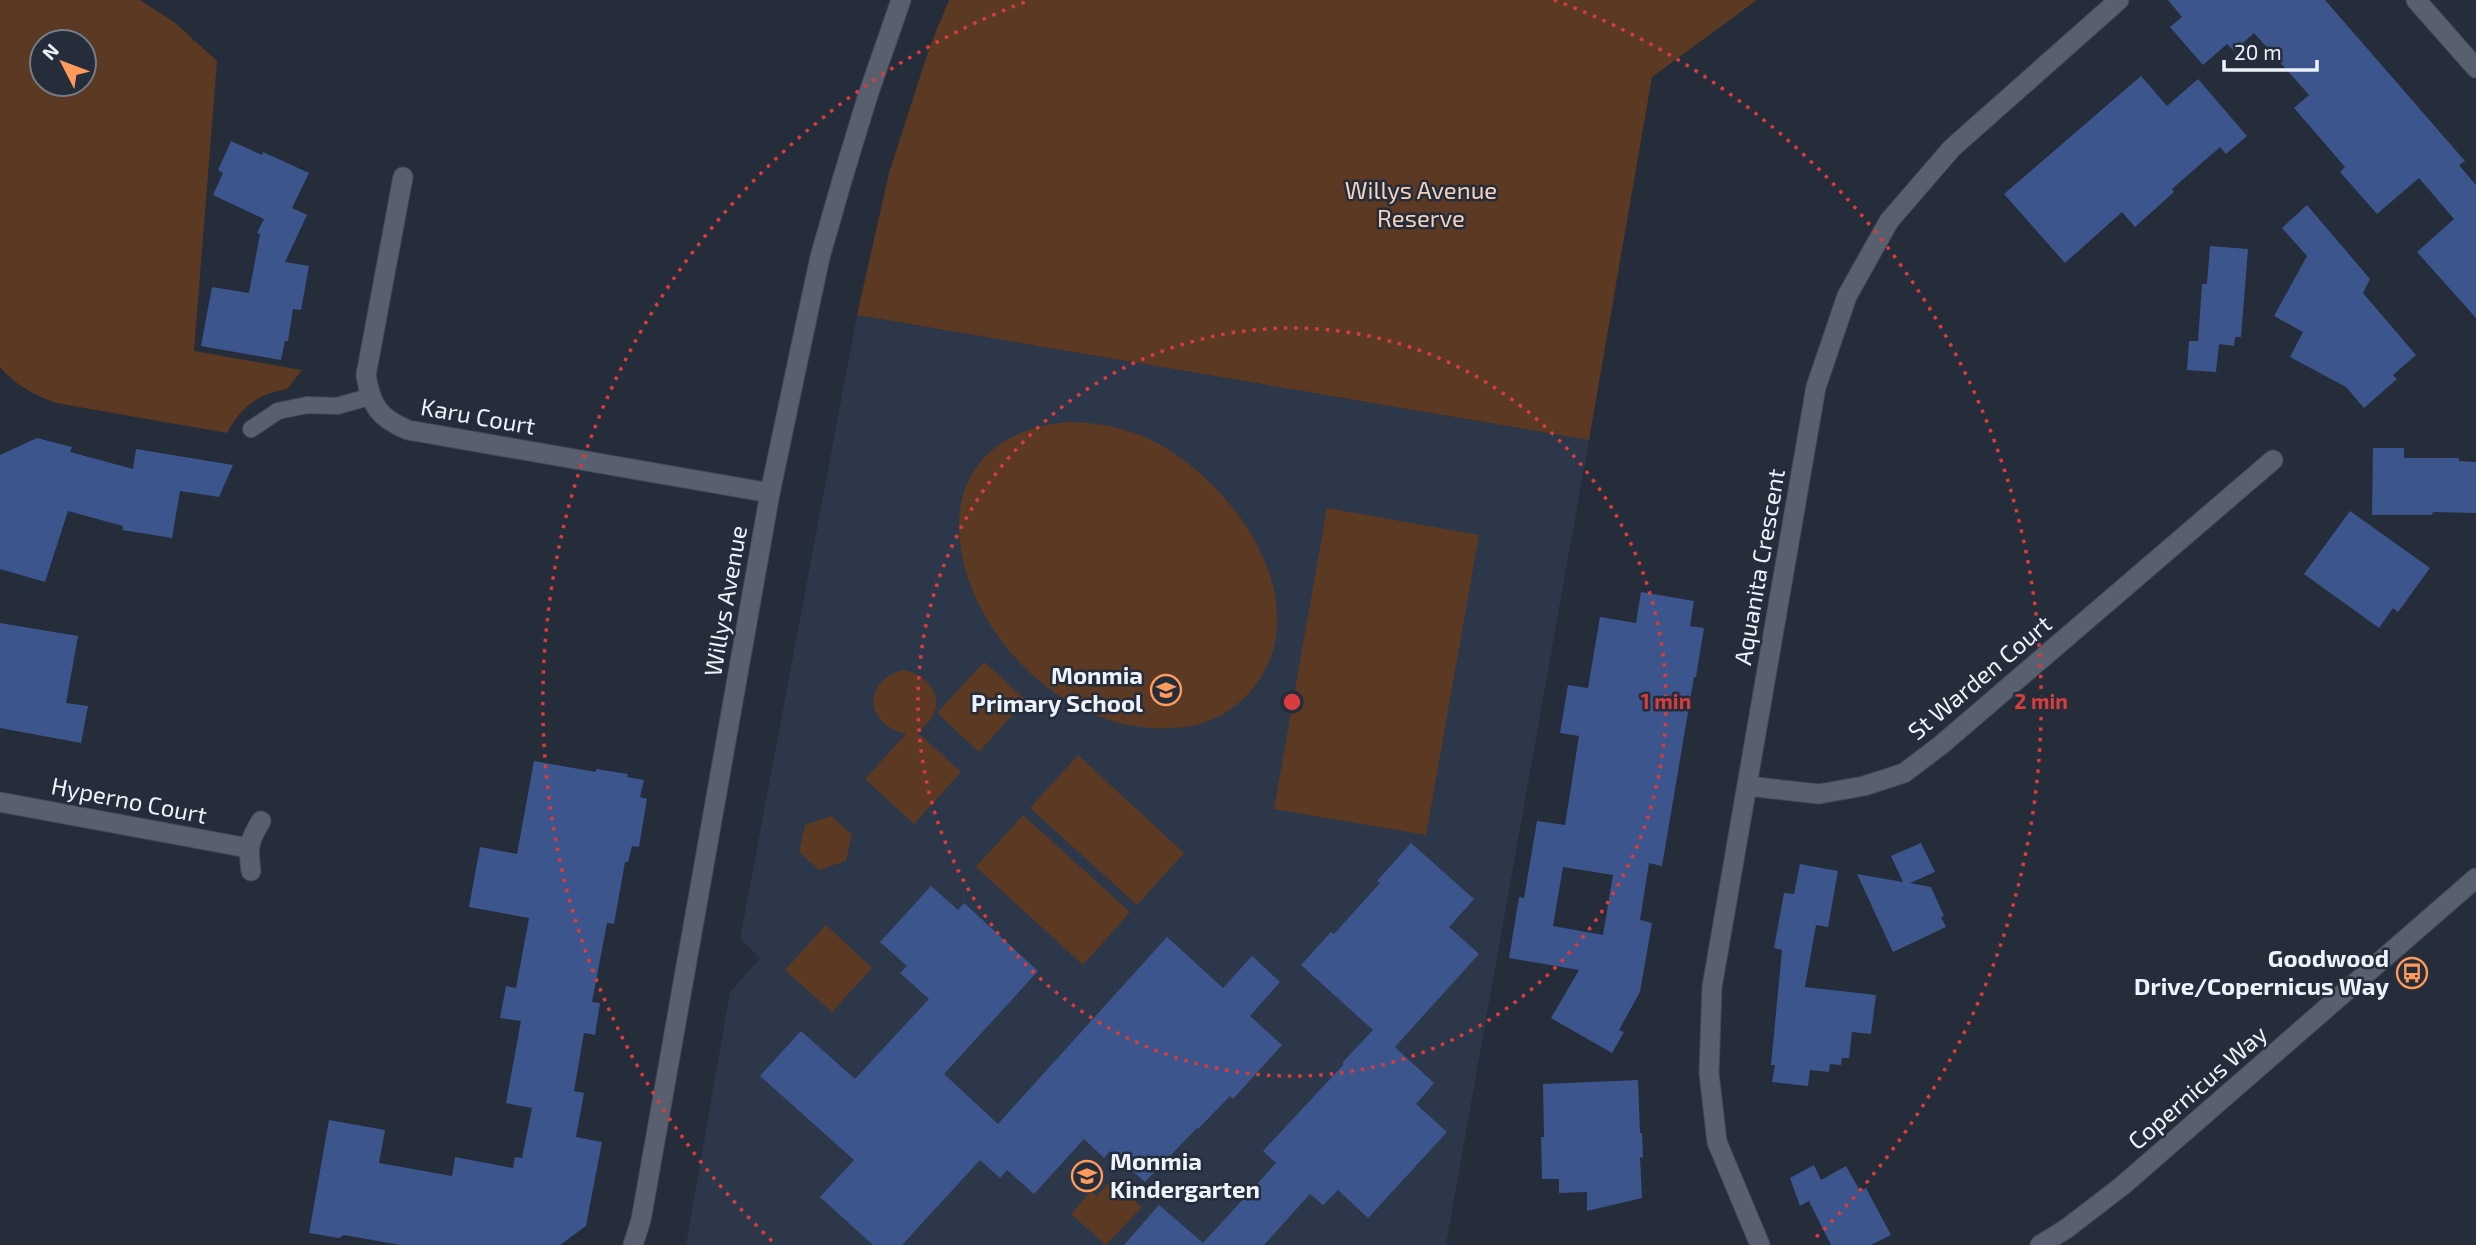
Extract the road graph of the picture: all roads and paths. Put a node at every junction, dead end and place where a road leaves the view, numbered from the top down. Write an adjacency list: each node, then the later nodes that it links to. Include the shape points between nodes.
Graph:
1 (901, 0): 9 (street, Willys Avenue, via 820,257)
2 (2119, 0): 10 (street, Aquanita Crescent, via 1951,148 1889,221 1847,296 1816,387)
3 (2416, 0): 4 (street)
4 (2476, 68)
5 (403, 177): 6 (street, via 367,368)
6 (369, 397): 7 (lane, via 337,406 307,405 278,411); 9 (street, Karu Court, via 382,415 408,430)
7 (251, 429)
8 (2273, 460): 10 (street, St Warden Court, via 1904,773 1819,794)
9 (770, 493): 16 (street, Willys Avenue)
10 (1747, 786): 19 (street, Aquanita Crescent, via 1712,987 1709,1073 1717,1142)
11 (0, 802): 13 (street, Hyperno Court)
12 (261, 821): 13 (street)
13 (248, 848): 14 (street)
14 (251, 871)
15 (2476, 878): 20 (street, Copernicus Way, via 2122,1186)
16 (642, 1220): 17 (street, Willys Avenue); 18 (street, Willys Avenue)
17 (633, 1245)
18 (641, 1245)
19 (1760, 1245)
20 (2040, 1245)

